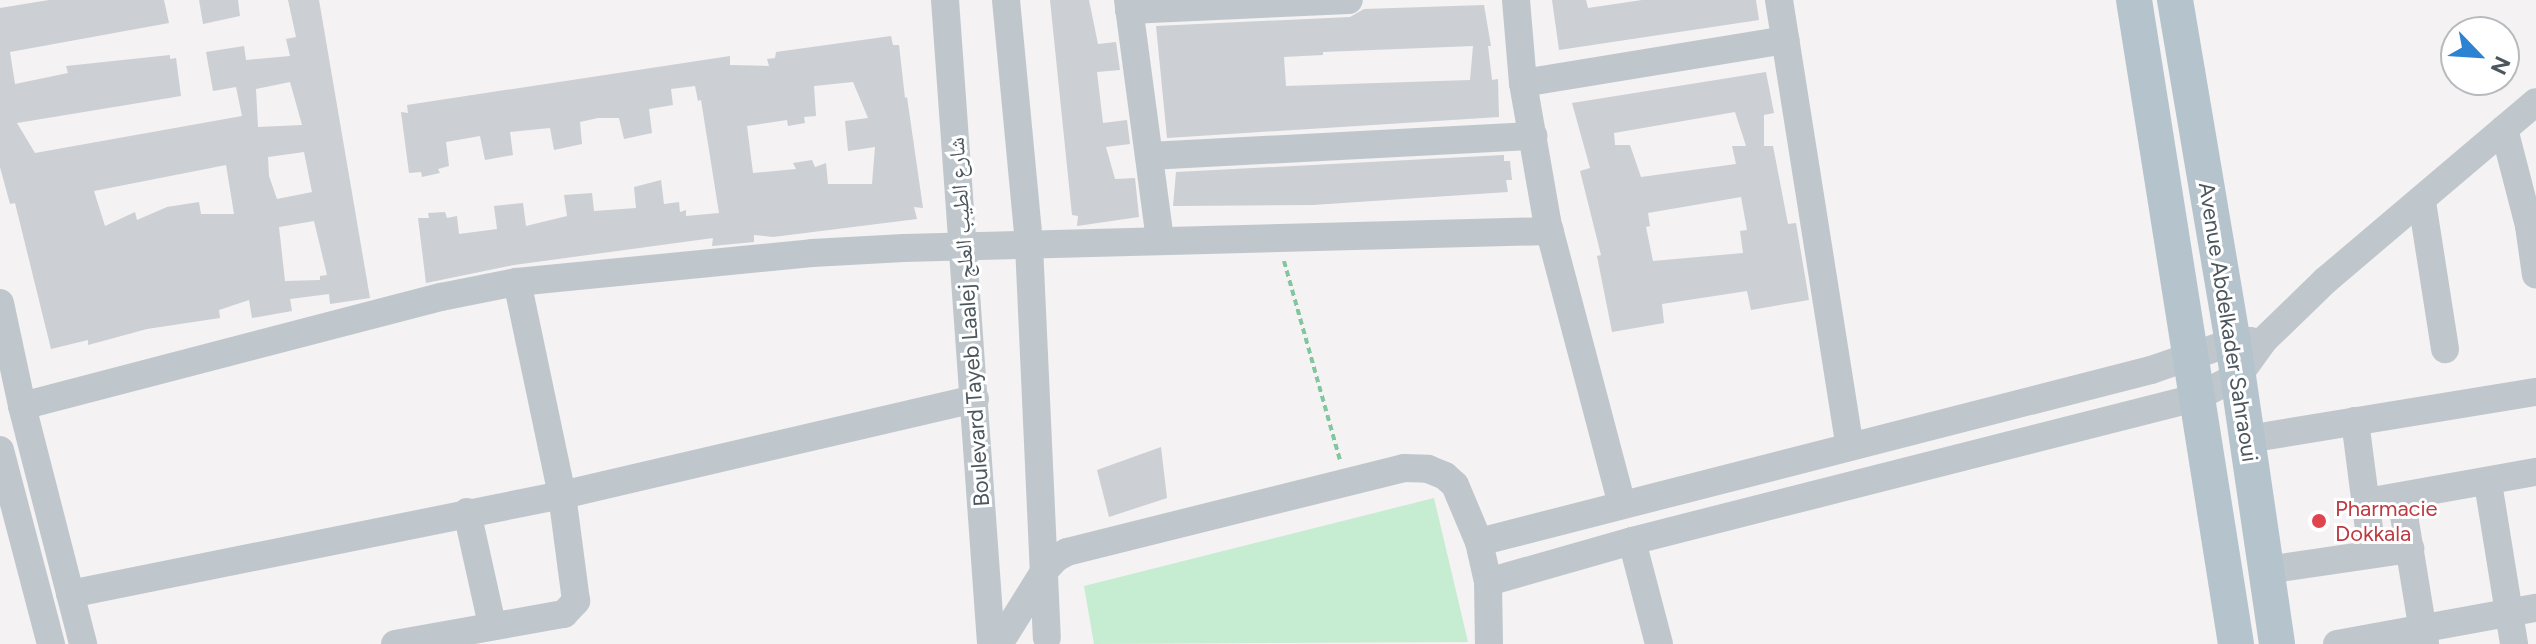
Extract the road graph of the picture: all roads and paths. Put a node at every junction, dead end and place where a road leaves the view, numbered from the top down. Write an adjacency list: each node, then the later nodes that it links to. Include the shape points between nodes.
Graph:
1 (945, 0): 21 (street, Boulevard Tayeb Laalej شارع الطيب العلج)
2 (1006, 0): 20 (street)
3 (1349, 0): 8 (street)
4 (1516, 0): 10 (street)
5 (1779, 0): 9 (street)
6 (2134, 0): 27 (main road, Avenue Abdelkader Sahraoui)
7 (2175, 0): 26 (main road, Avenue Abdelkader Sahraoui)
8 (1129, 5): 14 (street)
9 (1786, 40): 10 (street); 34 (street)
10 (1523, 83): 13 (street)
11 (2536, 102): 12 (street)
12 (2504, 129): 15 (street); 16 (street)
13 (1533, 136): 14 (street); 17 (street)
14 (1149, 156): 19 (street)
15 (2422, 202): 25 (street); 26 (street)
16 (2532, 225): 22 (street)
17 (1550, 231): 18 (street); 42 (street)
18 (1277, 235): 19 (street); 37 (path)
19 (1160, 240): 20 (street)
20 (1029, 245): 21 (street); 49 (street)
21 (964, 247): 23 (street, via 812,253); 30 (street, Boulevard Tayeb Laalej شارع الطيب العلج)
22 (2536, 275)
23 (517, 282): 31 (street); 39 (street)
24 (2, 318): 31 (street)
25 (2445, 349)
26 (2245, 353): 27 (street); 29 (street); 33 (main road, Avenue Abdelkader Sahraoui)
27 (2188, 359): 29 (main road, Avenue Abdelkader Sahraoui); 34 (street)
28 (2536, 392): 32 (street)
29 (2195, 398): 45 (street); 63 (main road, Avenue Abdelkader Sahraoui)
30 (975, 399): 39 (street); 60 (street, Boulevard Tayeb Laalej شارع الطيب العلج)
31 (22, 406): 52 (street)
32 (2355, 421): 33 (street); 41 (street)
33 (2248, 439): 50 (main road, Avenue Abdelkader Sahraoui)
34 (1850, 446): 42 (street)
35 (1, 461): 44 (street)
36 (2536, 472): 38 (street)
37 (1346, 483): 46 (street, via 1404,468 1445,476 1455,485); 49 (street, via 1067,552)
38 (2488, 483): 40 (street); 53 (street)
39 (562, 495): 43 (street); 54 (street, via 576,589 572,609)
40 (2401, 497): 41 (street); 47 (street)
41 (2367, 502): 48 (street)
42 (1622, 504): 46 (street)
43 (467, 512): 52 (street); 54 (street)
44 (8, 514): 57 (street)
45 (1632, 541): 51 (street); 62 (street)
46 (1479, 542): 51 (street)
47 (2410, 549): 48 (street); 55 (street)
48 (2372, 552): 50 (street)
49 (1045, 570): 56 (street); 60 (street)
50 (2267, 570): 64 (main road, Avenue Abdelkader Sahraoui)
51 (1488, 582): 61 (street)
52 (70, 594): 58 (street)
53 (2523, 611): 55 (street); 66 (street)
54 (492, 625): 59 (street)
55 (2424, 637): 65 (street)
56 (1051, 641): 60 (street, via 1023,633)
57 (51, 644)
58 (83, 644)
59 (395, 644)
60 (997, 644)
61 (1489, 644)
62 (1659, 644)
63 (2236, 644)
64 (2277, 644)
65 (2337, 644)
66 (2514, 644)

